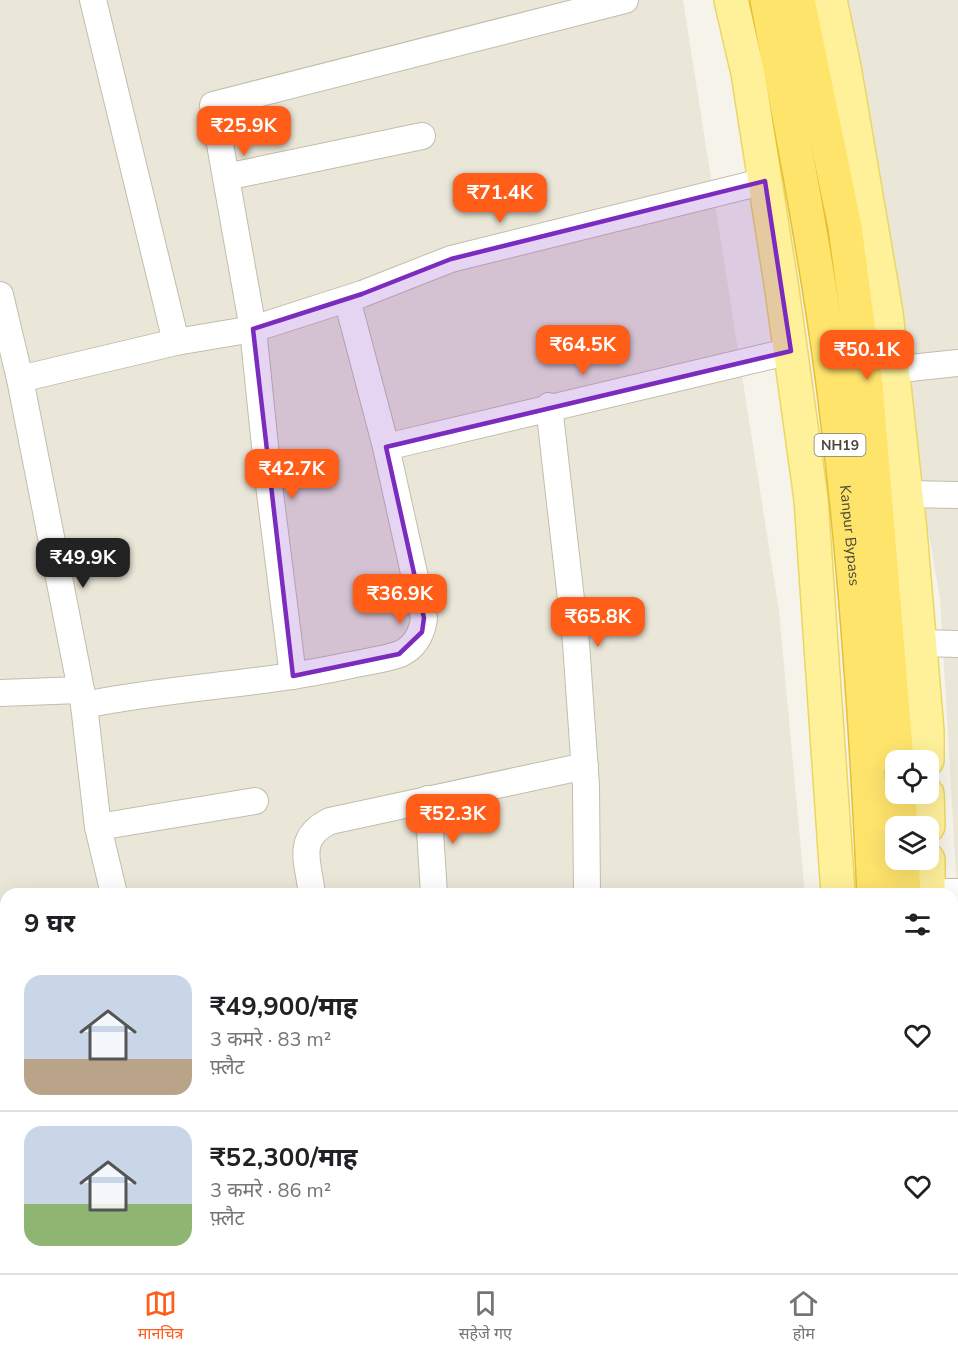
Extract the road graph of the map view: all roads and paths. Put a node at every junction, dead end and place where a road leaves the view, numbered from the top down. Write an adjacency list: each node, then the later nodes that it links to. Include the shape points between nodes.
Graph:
1 (93, 0): 13 (street)
2 (625, 0): 8 (street, via 213,105)
3 (730, 0): 9 (main road, via 748,73)
4 (767, 0): 40 (highway, Kanpur Bypass / NH19, via 803,185 838,423 866,714)
5 (798, 0): 27 (highway, Kanpur Bypass / NH19, via 845,227 866,385)
6 (830, 0): 16 (main road, via 886,313)
7 (422, 135): 8 (street)
8 (226, 177): 12 (street)
9 (765, 181): 11 (street, via 451,259); 14 (main road)
10 (0, 295): 17 (street)
11 (347, 300): 12 (street); 19 (street)
12 (253, 329): 13 (street); 24 (street)
13 (176, 342): 17 (street)
14 (791, 351): 18 (street); 39 (main road, via 811,499)
15 (958, 363): 16 (street)
16 (891, 370): 20 (main road)
17 (20, 379): 26 (street)
18 (549, 406): 19 (street); 29 (street, via 576,643)
19 (386, 447): 24 (street, via 424,618 422,632 412,646 399,654)
20 (906, 494): 21 (street); 22 (main road)
21 (958, 495)
22 (920, 643): 23 (street); 28 (main road)
23 (958, 644)
24 (293, 676): 26 (street)
25 (0, 693): 26 (street)
26 (82, 698): 32 (street)
27 (896, 750)
28 (926, 750)
29 (585, 766): 30 (street); 38 (street)
30 (429, 799): 36 (street, via 330,820 314,829 307,841); 37 (street)
31 (255, 801): 32 (street)
32 (98, 827): 35 (street)
33 (910, 870): 41 (highway)
34 (929, 870): 42 (main road)
35 (113, 888)
36 (311, 888)
37 (434, 888)
38 (587, 888)
39 (838, 888)
40 (874, 888)
41 (926, 888)
42 (930, 888)

